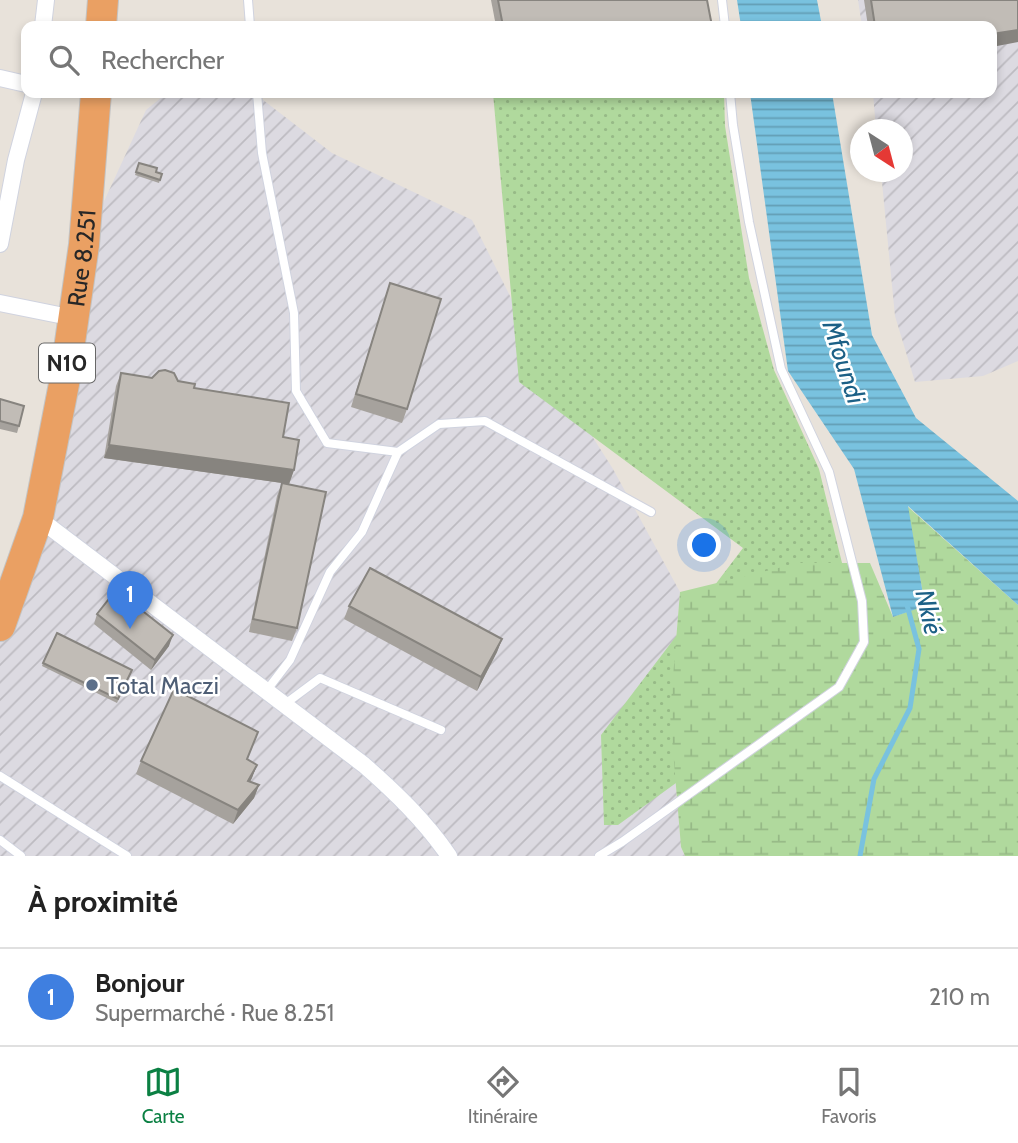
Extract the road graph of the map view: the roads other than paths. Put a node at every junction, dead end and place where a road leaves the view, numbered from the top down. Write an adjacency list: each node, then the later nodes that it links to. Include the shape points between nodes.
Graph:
1 (46, 0): 5 (street)
2 (103, 0): 6 (highway)
3 (248, 0): 7 (lane)
4 (722, 0): 8 (lane)
5 (44, 21)
6 (101, 21)
7 (250, 21)
8 (724, 21)
9 (0, 78): 10 (street)
10 (21, 83)
11 (33, 98): 15 (street)
12 (96, 98): 17 (highway, Rue 8.251 / N10)
13 (257, 98): 18 (lane, via 262,153 294,313 296,391 327,443)
14 (730, 98): 30 (lane, via 749,222 781,369 829,472 862,601 864,642 839,687)
15 (0, 244)
16 (0, 303): 17 (street)
17 (74, 318): 20 (highway, Rue 8.251 / N10)
18 (398, 452): 19 (lane, via 439,424 485,421); 22 (lane, via 362,532 330,572 290,660)
19 (651, 513)
20 (38, 518): 21 (highway, Rue 8.251 / N10); 22 (street)
21 (0, 626)
22 (267, 690): 23 (street)
23 (285, 704): 24 (lane, via 320,678); 29 (street, via 397,794)
24 (441, 730)
25 (0, 776): 28 (lane)
26 (0, 840): 27 (lane)
27 (21, 856)
28 (127, 856)
29 (449, 856)
30 (599, 856)

